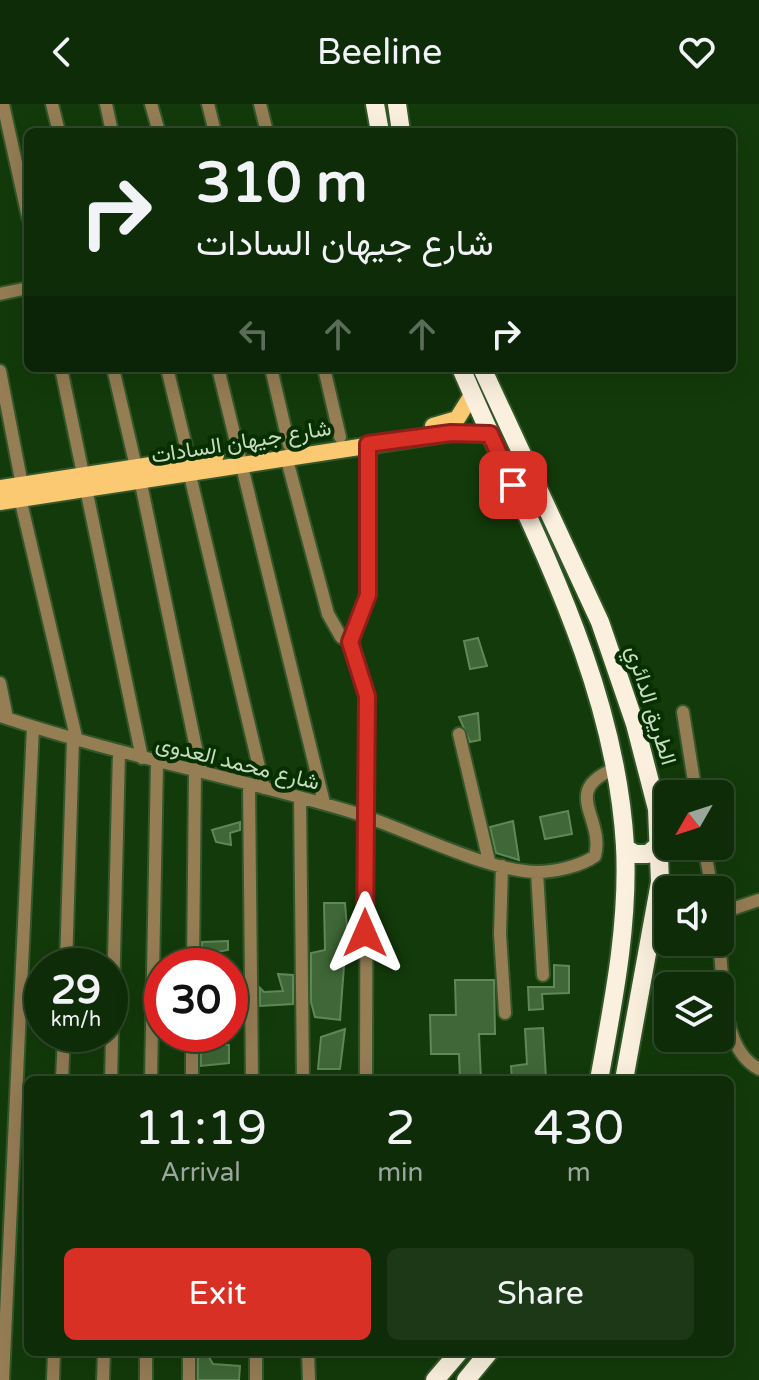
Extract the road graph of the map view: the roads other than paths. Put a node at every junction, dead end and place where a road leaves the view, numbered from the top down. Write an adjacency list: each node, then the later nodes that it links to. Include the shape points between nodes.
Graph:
1 (3, 104): 16 (street)
2 (52, 104): 9 (street)
3 (106, 104): 10 (street)
4 (151, 104): 11 (street)
5 (208, 104): 12 (street)
6 (260, 104): 13 (street)
7 (375, 104): 14 (highway)
8 (397, 104): 15 (highway)
9 (58, 128)
10 (111, 128)
11 (158, 128)
12 (214, 128)
13 (266, 128)
14 (379, 128)
15 (400, 128)
16 (24, 199)
17 (24, 289): 18 (street)
18 (0, 294)
19 (0, 371): 38 (street)
20 (62, 372): 36 (street)
21 (114, 372): 35 (street)
22 (168, 372): 34 (street)
23 (219, 372): 33 (street)
24 (272, 372): 32 (street)
25 (325, 372): 30 (street)
26 (463, 372): 28 (highway)
27 (484, 372): 57 (highway, الطريق الدائري, via 613,655)
28 (472, 395): 29 (highway); 30 (main road, شارع جيهان السادات, via 465,412 449,423)
29 (490, 434): 31 (main road, شارع جيهان السادات, via 451,433); 50 (highway, via 581,642)
30 (340, 437): 32 (main road, شارع جيهان السادات)
31 (368, 444): 32 (main road, شارع جيهان السادات); 40 (street, via 368,595)
32 (288, 450): 33 (main road, شارع جيهان السادات); 40 (street, via 328,614)
33 (240, 457): 34 (main road, شارع جيهان السادات); 56 (street)
34 (189, 465): 35 (main road, شارع جيهان السادات); 54 (street)
35 (138, 473): 36 (main road, شارع جيهان السادات); 51 (street)
36 (86, 481): 38 (main road, شارع جيهان السادات); 48 (street)
37 (0, 488): 38 (main road, شارع جيهان السادات)
38 (21, 492): 39 (main road, شارع جيهان السادات); 46 (street)
39 (0, 502)
40 (350, 642): 58 (street, via 367,696)
41 (0, 683): 43 (street)
42 (683, 712): 52 (street)
43 (3, 717): 44 (street, شارع محمد العدوى)
44 (33, 727): 46 (street, شارع محمد العدوى); 93 (street)
45 (459, 734): 61 (street)
46 (75, 740): 47 (street, شارع محمد العدوى); 68 (street)
47 (119, 752): 48 (street, شارع محمد العدوى); 77 (street)
48 (142, 758): 49 (street, شارع محمد العدوى)
49 (157, 762): 51 (street, شارع محمد العدوى); 78 (street)
50 (614, 769): 59 (highway); 62 (street, شارع محمد العدوى, via 594,779 587,790 595,856)
51 (198, 772): 53 (street, شارع محمد العدوى); 69 (street)
52 (694, 780)
53 (249, 785): 54 (street, شارع محمد العدوى); 80 (street)
54 (264, 788): 55 (street, شارع محمد العدوى)
55 (300, 798): 56 (street, شارع محمد العدوى); 81 (street)
56 (324, 803): 58 (street, شارع محمد العدوى)
57 (654, 804)
58 (365, 816): 61 (street, شارع محمد العدوى); 82 (street)
59 (625, 848): 60 (highway, via 635,854); 66 (highway)
60 (654, 849)
61 (496, 863): 62 (street, شارع محمد العدوى); 72 (street)
62 (537, 872): 71 (street)
63 (759, 900): 64 (street)
64 (734, 908)
65 (654, 938): 67 (highway, الطريق الدائري)
66 (622, 945): 67 (highway, via 629,936 639,935); 83 (highway)
67 (651, 945): 84 (highway, الطريق الدائري)
68 (67, 948)
69 (193, 948)
70 (721, 956): 75 (street, via 730,1027 738,1048)
71 (543, 975)
72 (505, 1013)
73 (63, 1052): 76 (street)
74 (192, 1052): 79 (street)
75 (759, 1069)
76 (62, 1076)
77 (111, 1076)
78 (151, 1076)
79 (192, 1076)
80 (252, 1076)
81 (303, 1076)
82 (366, 1076)
83 (600, 1076)
84 (625, 1076)
85 (54, 1356): 94 (street)
86 (104, 1356): 95 (street)
87 (146, 1356): 96 (street)
88 (189, 1356): 97 (street)
89 (256, 1356): 98 (street)
90 (308, 1356): 99 (street)
91 (456, 1356): 100 (highway)
92 (486, 1356): 101 (highway)
93 (3, 1380)
94 (53, 1380)
95 (103, 1380)
96 (146, 1380)
97 (189, 1380)
98 (256, 1380)
99 (309, 1380)
100 (435, 1380)
101 (466, 1380)

